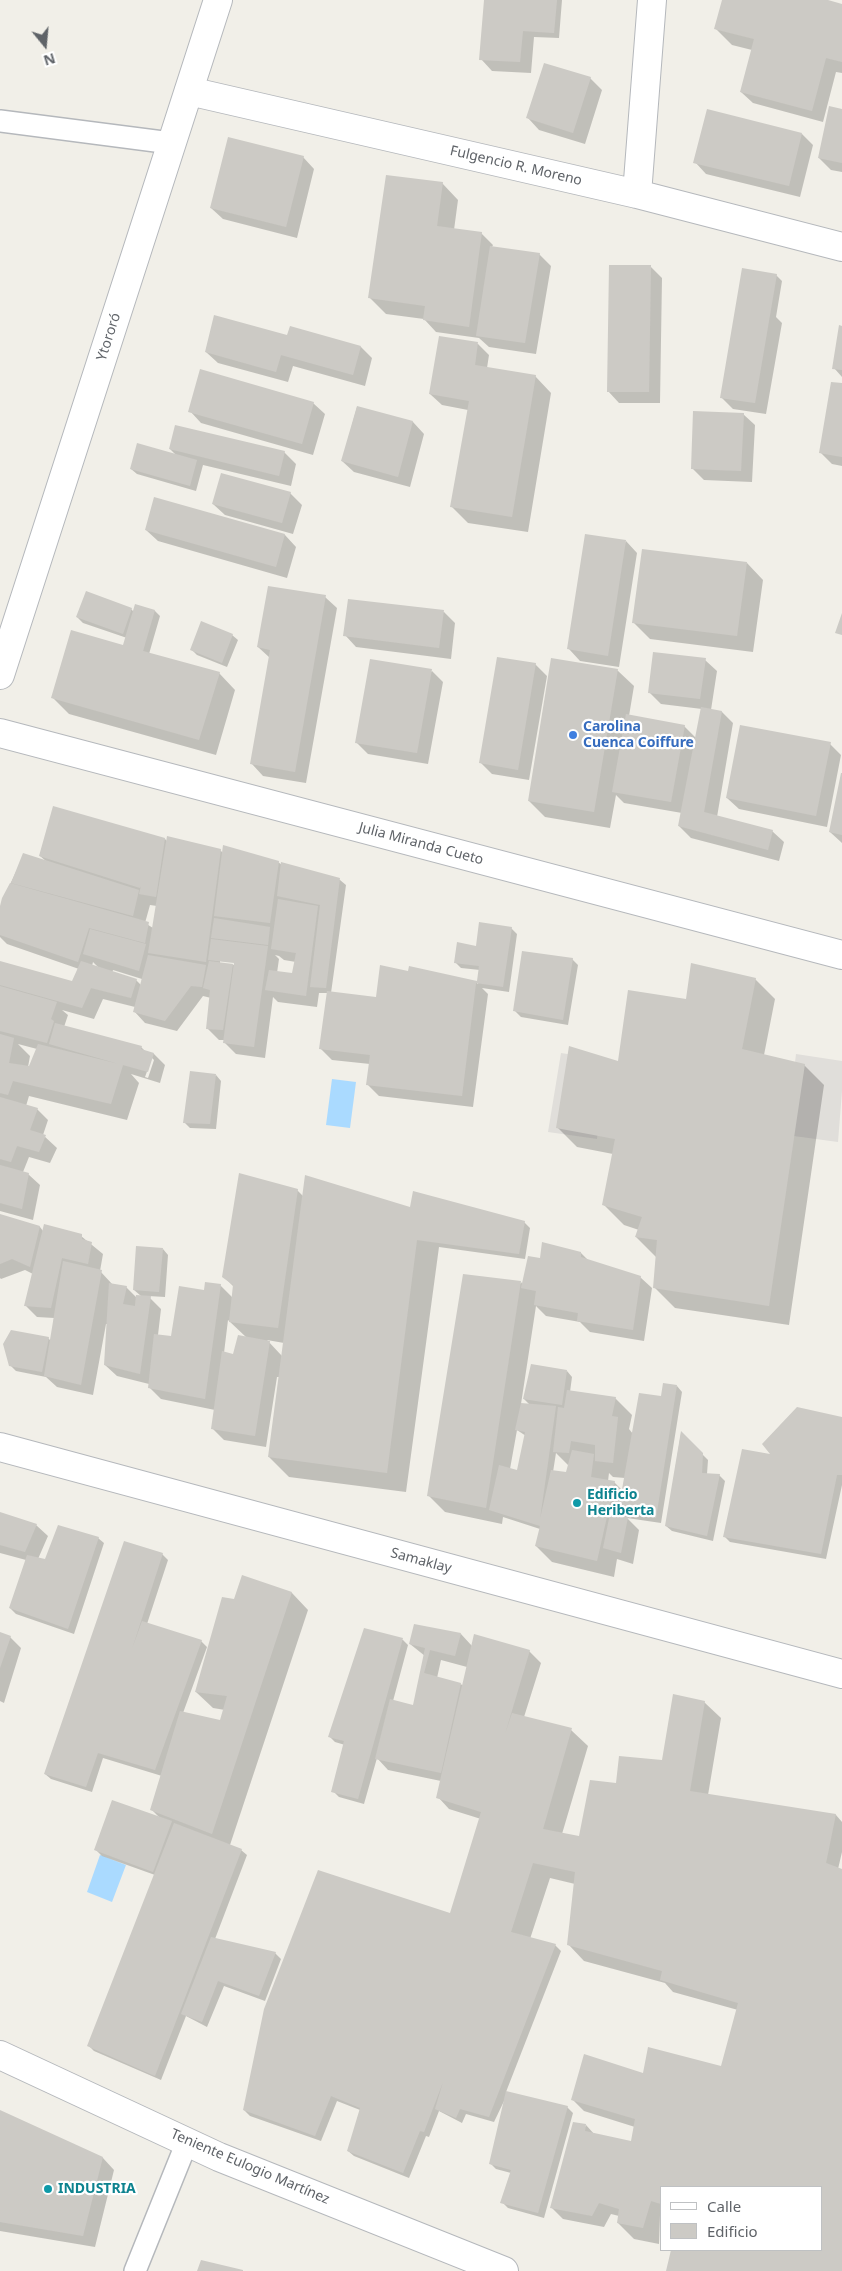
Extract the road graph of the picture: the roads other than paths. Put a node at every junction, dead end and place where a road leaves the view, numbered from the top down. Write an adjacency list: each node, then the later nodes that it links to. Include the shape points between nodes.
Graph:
1 (218, 0): 3 (street, Ytororó)
2 (652, 0): 6 (street)
3 (189, 91): 5 (street, Ytororó); 6 (street, Fulgencio R. Moreno)
4 (0, 121): 5 (lane)
5 (171, 143): 8 (street, Ytororó)
6 (637, 194): 7 (street, Fulgencio R. Moreno)
7 (842, 247)
8 (0, 675)
9 (0, 733): 10 (street, Julia Miranda Cueto)
10 (842, 955)
11 (0, 1447): 12 (street, Samaklay)
12 (842, 1674)
13 (0, 2055): 14 (street, Teniente Eulogio Martínez)
14 (187, 2142): 15 (lane); 16 (street, Teniente Eulogio Martínez)
15 (134, 2271)
16 (504, 2271)

